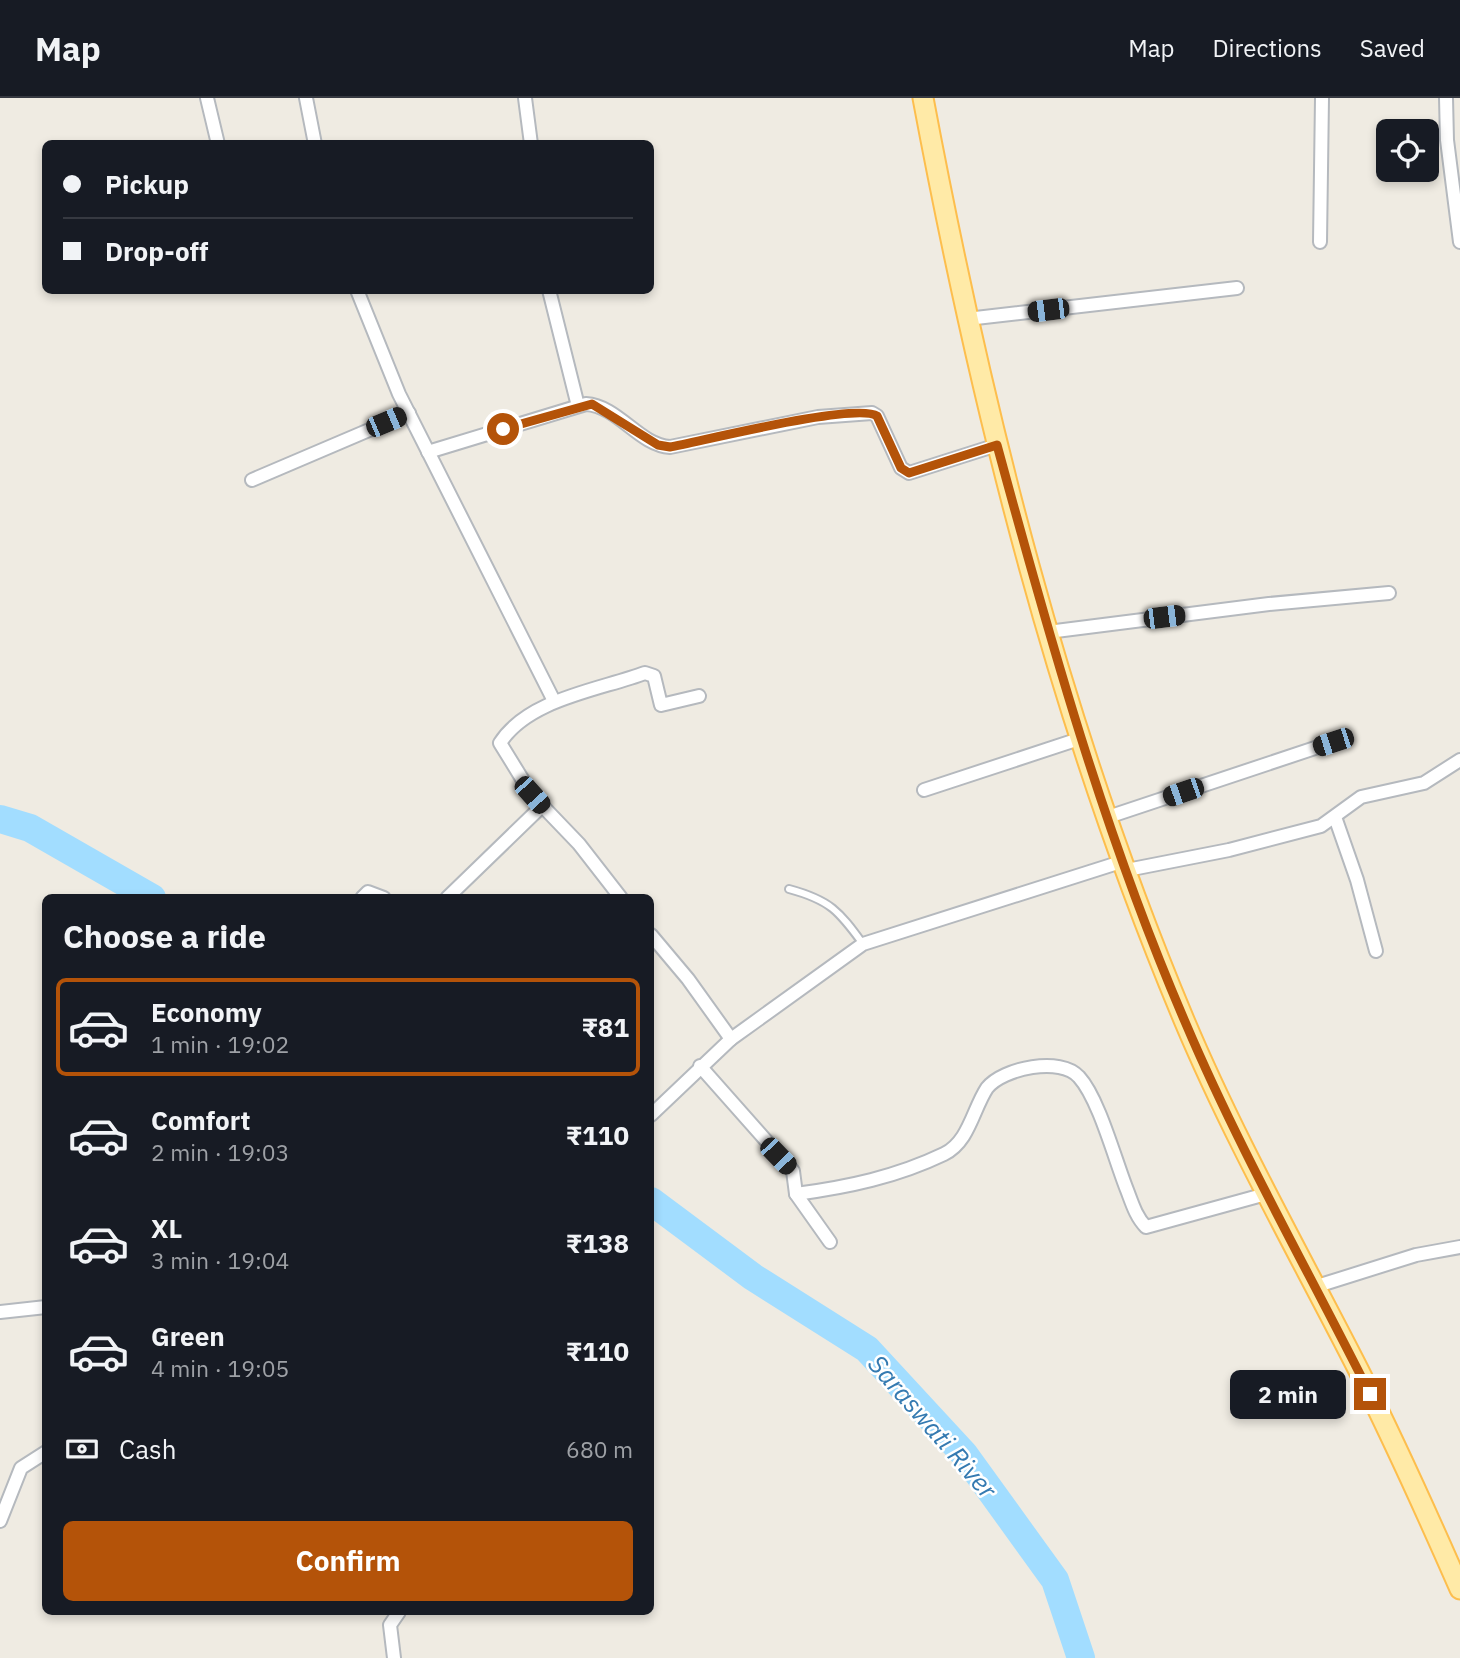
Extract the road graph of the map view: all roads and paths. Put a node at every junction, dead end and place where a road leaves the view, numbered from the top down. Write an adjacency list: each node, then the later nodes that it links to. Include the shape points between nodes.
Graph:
1 (207, 98): 7 (street)
2 (306, 98): 8 (street)
3 (525, 98): 9 (street)
4 (923, 98): 15 (main road)
5 (1322, 98): 10 (street)
6 (1446, 98): 11 (street)
7 (217, 140)
8 (314, 140)
9 (530, 140)
10 (1320, 242)
11 (1460, 242)
12 (1237, 288): 15 (street)
13 (359, 294): 17 (street)
14 (550, 294): 16 (street)
15 (967, 319): 18 (main road)
16 (578, 406): 18 (street, via 599,406 658,445 670,447 865,411 877,416 901,468 909,473); 19 (street)
17 (409, 413): 19 (street); 20 (street)
18 (997, 445): 22 (main road)
19 (428, 452): 24 (street)
20 (252, 480)
21 (1390, 593): 22 (street)
22 (1048, 632): 25 (main road)
23 (699, 696): 24 (street, via 661,705 654,676 645,673)
24 (554, 701): 29 (street, via 500,743)
25 (1082, 738): 28 (street); 30 (main road)
26 (1333, 742): 30 (street)
27 (1460, 760): 31 (street, via 1434,779 1361,797)
28 (924, 790)
29 (542, 806): 34 (street); 35 (street)
30 (1108, 817): 32 (main road)
31 (1335, 817): 32 (street, via 1321,826 1259,843); 38 (street)
32 (1125, 865): 37 (street); 43 (main road, via 1185,1023)
33 (789, 889): 37 (lane, via 831,905)
34 (451, 894)
35 (618, 894)
36 (654, 939): 39 (street)
37 (863, 944): 39 (street)
38 (1376, 950)
39 (731, 1039): 40 (street)
40 (700, 1066): 41 (street); 42 (street, via 793,1171)
41 (654, 1112)
42 (796, 1194): 43 (street, via 865,1183 946,1153 958,1143 990,1085 1021,1071 1054,1064 1070,1069 1087,1089 1134,1208 1146,1227); 44 (street)
43 (1266, 1194): 46 (main road)
44 (830, 1242)
45 (1460, 1247): 46 (street, via 1416,1255)
46 (1314, 1287): 51 (main road)
47 (42, 1307): 48 (street)
48 (0, 1312)
49 (42, 1455): 50 (street, via 21,1468)
50 (0, 1521)
51 (1454, 1562): 52 (main road)
52 (1460, 1589)
53 (397, 1615): 54 (street, via 390,1625)
54 (394, 1658)

